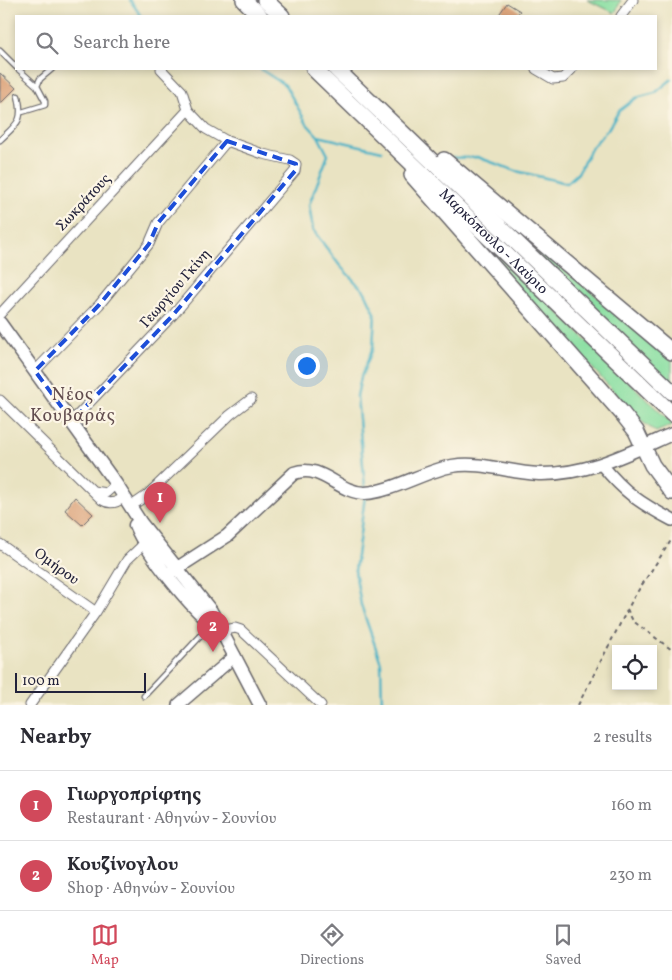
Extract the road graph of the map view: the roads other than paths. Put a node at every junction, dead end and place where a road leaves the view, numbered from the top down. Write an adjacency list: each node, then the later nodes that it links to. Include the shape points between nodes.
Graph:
1 (244, 0): 4 (highway)
2 (265, 0): 5 (highway)
3 (633, 0): 6 (street)
4 (259, 15)
5 (281, 15)
6 (622, 15)
7 (0, 51): 8 (lane)
8 (15, 66)
9 (19, 70): 16 (lane)
10 (51, 70): 16 (lane)
11 (162, 70): 19 (street, via 182,91)
12 (315, 70): 23 (highway, Μαρκόπουλο - Λαύριο)
13 (337, 70): 18 (highway, Μαρκόπουλο - Λαύριο)
14 (538, 70): 15 (street, via 553,79 563,78)
15 (571, 70)
16 (37, 86): 20 (lane, via 45,105)
17 (18, 96): 20 (lane)
18 (378, 109): 26 (highway, via 395,117); 28 (highway, Μαρκόπουλο - Λαύριο)
19 (188, 110): 22 (street, via 206,129); 24 (street, Σωκράτους)
20 (22, 112): 21 (lane, via 17,124)
21 (0, 140)
22 (227, 141): 27 (street, via 158,223 149,244 105,297); 32 (street, Γεωργίου Γκίνη, via 290,160 296,164 295,171 173,315)
23 (396, 148): 31 (highway, Μαρκόπουλο - Λαύριο); 34 (highway, via 417,182 622,412)
24 (0, 314)
25 (0, 323): 27 (main road)
26 (672, 352)
27 (35, 371): 32 (main road)
28 (672, 392)
29 (251, 399): 39 (street, via 146,496)
30 (0, 400): 37 (street)
31 (672, 414)
32 (72, 421): 36 (main road)
33 (668, 436): 34 (main road)
34 (645, 447): 35 (main road); 38 (highway)
35 (602, 465): 40 (street, via 639,503); 43 (main road, via 539,474 475,465 452,466 373,491 358,492 313,470 294,472 227,536)
36 (116, 484): 37 (street, via 106,493); 39 (main road)
37 (93, 491): 39 (street, via 110,503)
38 (672, 492)
39 (127, 502): 41 (main road, via 136,528)
40 (672, 520)
41 (148, 540): 43 (main road); 44 (street, via 127,560)
42 (0, 544): 44 (street, Ομήρου)
43 (172, 571): 45 (main road, via 211,611)
44 (96, 612): 48 (street)
45 (217, 628): 46 (main road); 47 (lane); 51 (street, via 241,630)
46 (235, 656): 49 (street); 50 (main road)
47 (144, 696)
48 (30, 705)
49 (178, 705)
50 (260, 705)
51 (321, 705)

